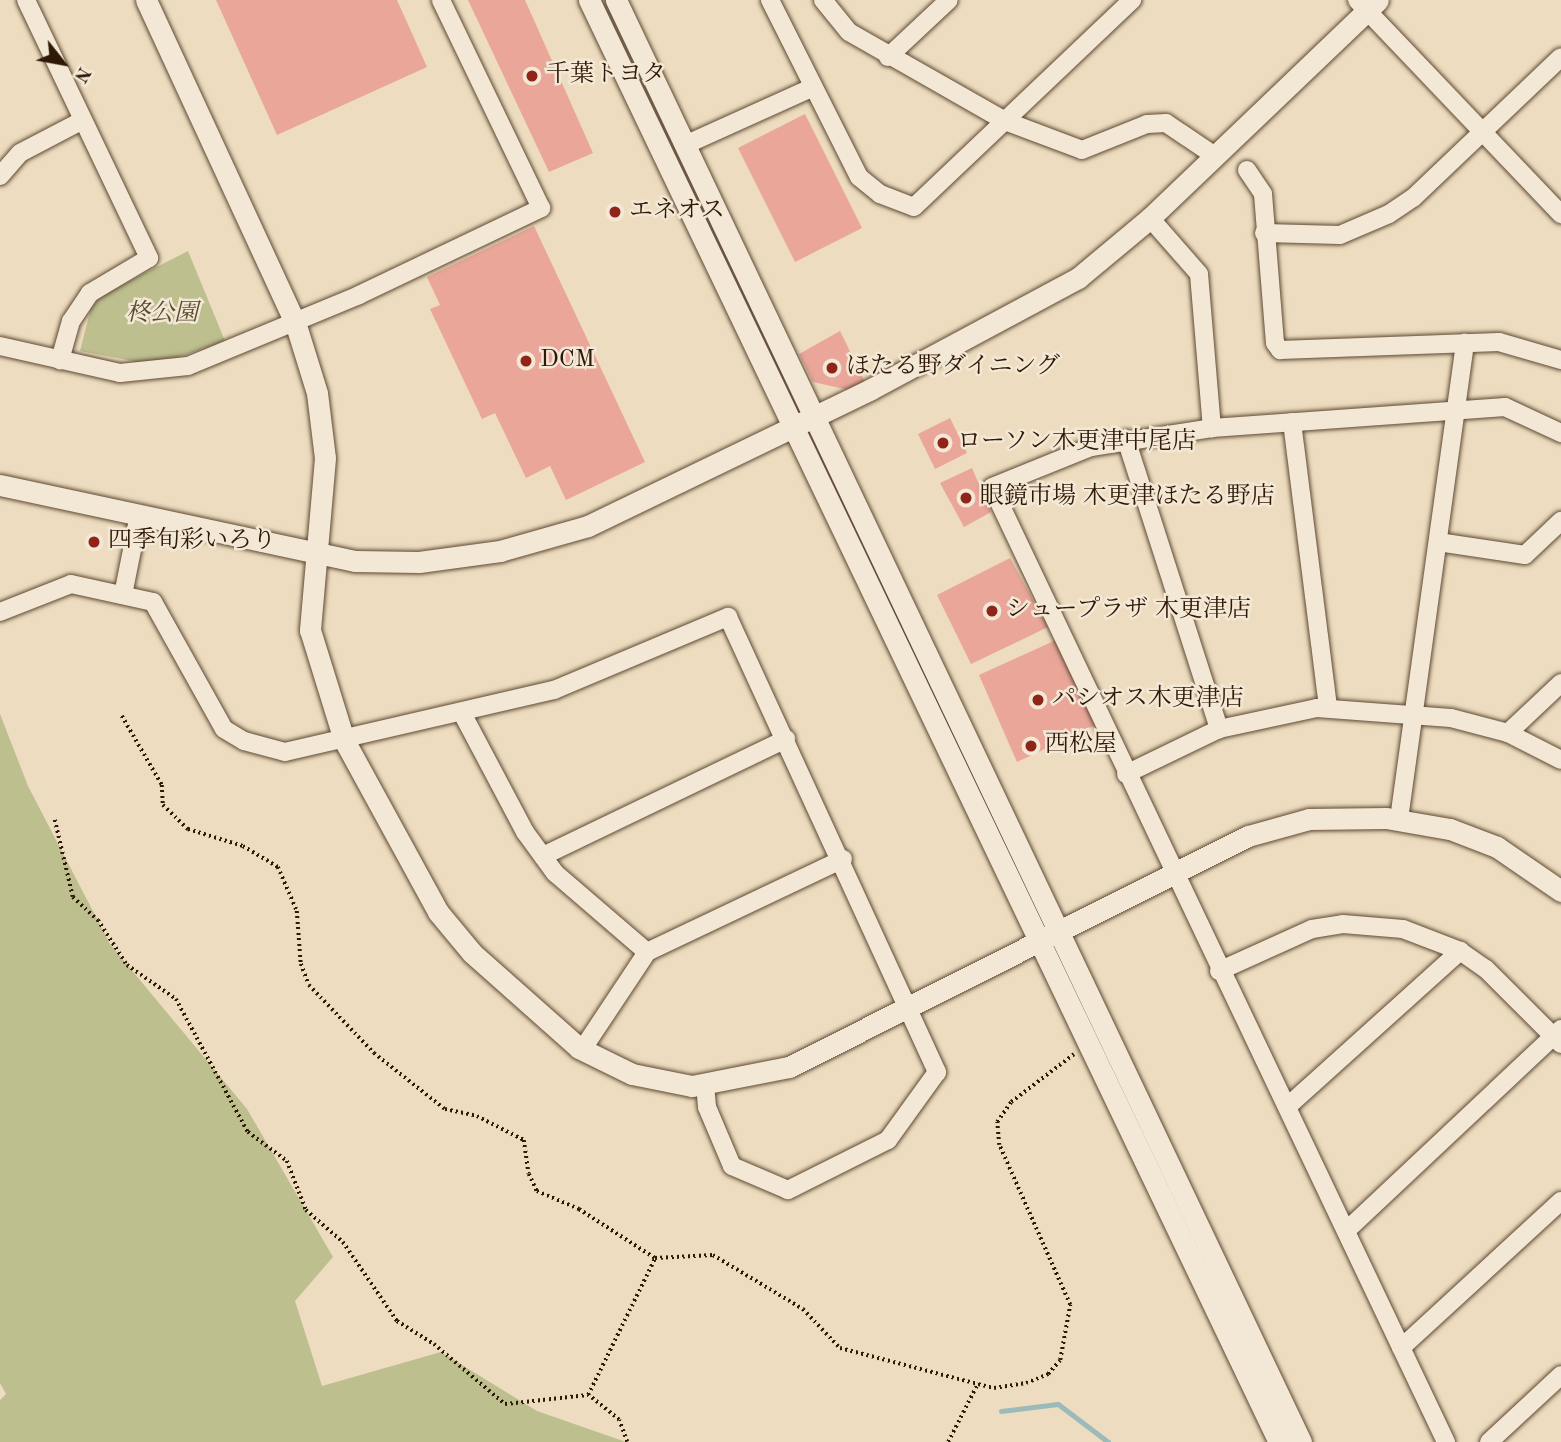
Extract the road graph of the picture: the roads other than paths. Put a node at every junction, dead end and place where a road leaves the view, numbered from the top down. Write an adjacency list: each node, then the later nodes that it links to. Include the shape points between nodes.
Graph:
1 (26, 0): 14 (street)
2 (146, 0): 24 (street)
3 (441, 0): 24 (street, via 541,208)
4 (589, 0): 32 (street)
5 (616, 0): 17 (street)
6 (770, 0): 13 (street)
7 (823, 0): 11 (street, via 849,32)
8 (949, 0): 11 (street)
9 (1132, 0): 15 (street)
10 (1367, 4): 16 (street); 18 (street)
11 (888, 57): 15 (street)
12 (1561, 57): 16 (street)
13 (811, 88): 15 (street, via 859,177 880,194 914,207); 17 (street)
14 (83, 120): 20 (street, via 20,153); 27 (street, via 149,258 108,279 84,300 71,321)
15 (1004, 121): 18 (street, via 1082,150 1147,124 1166,123)
16 (1482, 131): 21 (street); 23 (street, via 1413,198 1367,226 1324,237)
17 (685, 145): 30 (street)
18 (1215, 156): 22 (street)
19 (1247, 170): 23 (street, via 1263,194)
20 (0, 176)
21 (1561, 214)
22 (1150, 218): 30 (street, via 1097,264 1018,314); 33 (street, via 1199,275)
23 (1264, 233): 25 (street, via 1275,343 1280,349)
24 (295, 322): 27 (street, via 164,371 120,373); 40 (street, via 323,424)
25 (1465, 343): 28 (street, via 1527,347); 29 (street)
26 (0, 346): 27 (street)
27 (60, 360)
28 (1561, 360)
29 (1456, 410): 31 (street); 34 (street, via 1505,407); 39 (street)
30 (814, 416): 32 (street); 58 (street)
31 (1292, 422): 33 (street); 44 (street)
32 (790, 427): 40 (street, via 635,506 557,536 500,551 418,562); 59 (street)
33 (1212, 428): 35 (street)
34 (1561, 433)
35 (1126, 439): 47 (street); 52 (street, via 1091,447 992,488)
36 (0, 485): 37 (street)
37 (139, 515): 40 (street); 41 (street)
38 (1561, 520): 39 (street, via 1525,555)
39 (1438, 542): 45 (street)
40 (318, 555): 50 (street, via 310,630)
41 (123, 595): 42 (street, via 71,584); 50 (street, via 153,602 224,729 254,745 285,752)
42 (0, 612)
43 (1561, 683): 48 (street)
44 (1328, 708): 45 (street); 47 (street, via 1284,712)
45 (1414, 712): 48 (street); 53 (street)
46 (462, 713): 49 (street, via 601,675 728,617); 50 (street); 54 (street)
47 (1219, 729): 52 (street)
48 (1508, 733): 51 (street)
49 (786, 739): 54 (street); 55 (street)
50 (344, 740): 65 (street, via 438,912 472,953)
51 (1561, 760)
52 (1126, 774): 56 (street)
53 (1399, 819): 56 (street, via 1350,816 1276,827 1220,850); 57 (street, via 1497,847)
54 (543, 856): 61 (street)
55 (843, 859): 61 (street); 63 (street)
56 (1176, 876): 58 (street); 62 (street)
57 (1561, 891)
58 (1061, 933): 59 (street); 73 (street)
59 (1038, 946): 63 (street); 72 (street)
60 (1460, 951): 62 (street, via 1403,929 1343,924 1286,938); 64 (street, via 1507,986); 67 (street)
61 (647, 952): 65 (street)
62 (1219, 971): 67 (street)
63 (912, 1009): 66 (street, via 789,1067); 66 (street, via 937,1072 888,1140 788,1190 733,1166 707,1107)
64 (1559, 1037): 69 (street)
65 (582, 1050): 66 (street, via 632,1074 670,1084)
66 (705, 1084)
67 (1288, 1107): 69 (street)
68 (1561, 1201): 70 (street)
69 (1346, 1231): 70 (street)
70 (1401, 1348): 74 (street)
71 (1559, 1382): 75 (street)
72 (1279, 1442)
73 (1301, 1442)
74 (1447, 1442)
75 (1489, 1442)

